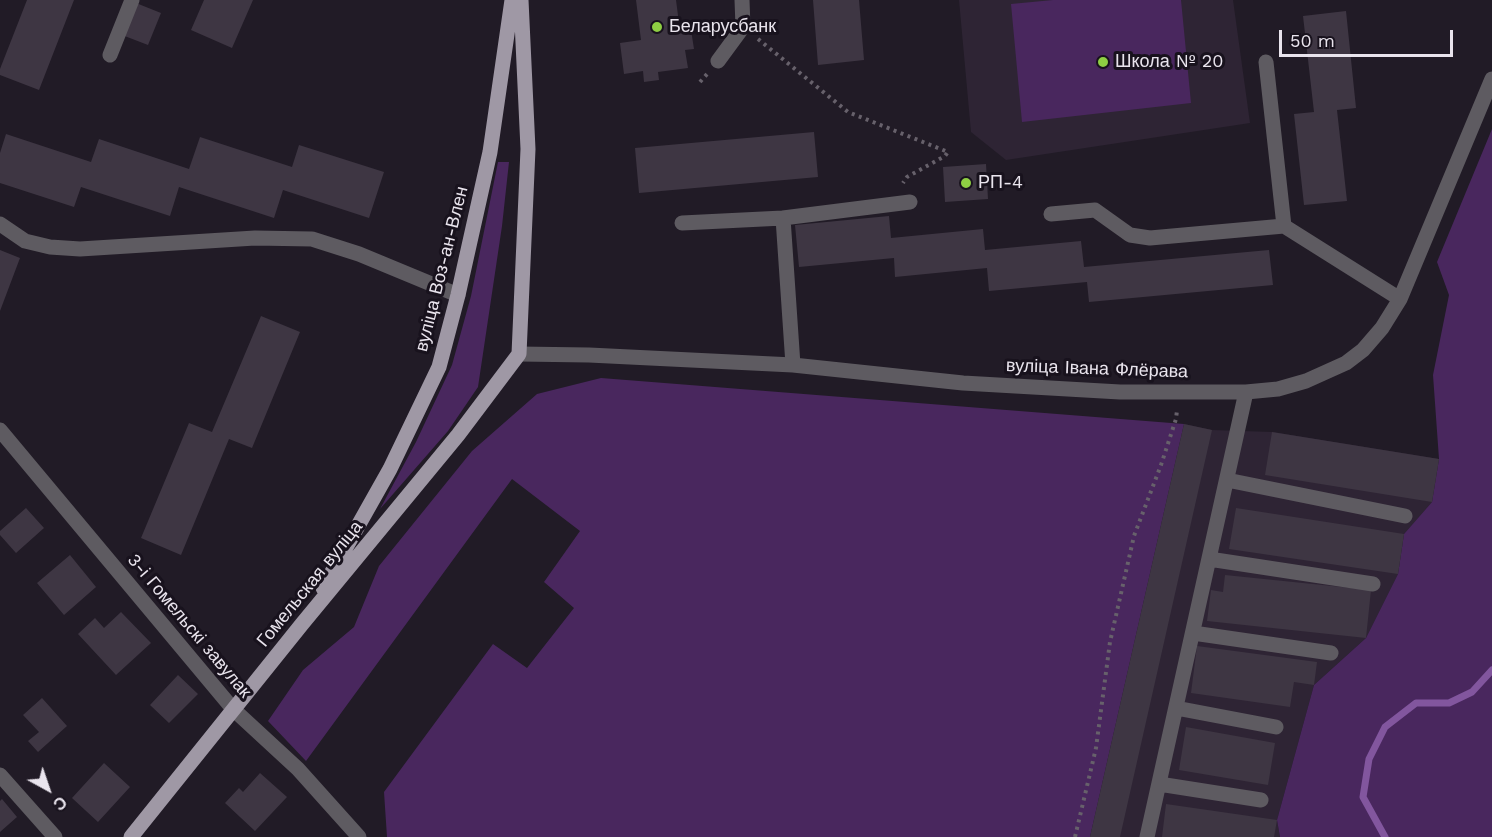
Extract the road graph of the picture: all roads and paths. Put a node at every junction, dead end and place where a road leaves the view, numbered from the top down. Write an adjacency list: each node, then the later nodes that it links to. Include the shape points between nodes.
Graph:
1 (132, 0): 6 (street)
2 (512, 0): 16 (main road, вуліца Воз-ан-Влен, via 490,152)
3 (522, 0): 18 (main road, via 528,149)
4 (742, 0): 5 (street)
5 (743, 27): 7 (street); 10 (path, via 848,112 948,152 902,182)
6 (110, 55)
7 (718, 61)
8 (1266, 62): 15 (street)
9 (1492, 79): 17 (street, вуліца Івана Флёрава)
10 (910, 202): 12 (street)
11 (1051, 214): 15 (street, via 1095,210 1130,235 1150,238)
12 (783, 218): 14 (street); 19 (street)
13 (0, 224): 16 (street, via 24,241 80,249 255,238 312,239)
14 (682, 224)
15 (1284, 225): 17 (street)
16 (459, 295): 27 (main road, вуліца Воз-ан-Влен, via 439,367 390,469)
17 (1400, 299): 21 (street, вуліца Івана Флёрава, via 1382,328 1346,363 1306,381)
18 (519, 354): 19 (street, вуліца Івана Флёрава); 27 (main road, Гомельская вуліца, via 458,435)
19 (794, 365): 20 (street, вуліца Івана Флёрава, via 963,383)
20 (1179, 392): 21 (street, вуліца Івана Флёрава); 39 (path, via 1176,419 1132,547 1110,642 1096,748)
21 (1246, 392): 23 (street)
22 (0, 430): 31 (street, 3-і Гомельскі завулак)
23 (1227, 480): 24 (street); 25 (street)
24 (1405, 516)
25 (1209, 559): 26 (street); 28 (street)
26 (1373, 584)
27 (302, 624): 31 (main road, Гомельская вуліца)
28 (1193, 633): 29 (street); 30 (street)
29 (1331, 652)
30 (1176, 708): 32 (street); 34 (street)
31 (233, 710): 37 (main road, Гомельская вуліца); 38 (street, 3-і Гомельскі завулак, via 298,769)
32 (1276, 727)
33 (0, 775): 36 (street)
34 (1159, 784): 35 (street); 40 (street)
35 (1261, 800)
36 (55, 837)
37 (131, 837)
38 (359, 837)
39 (1076, 837)
40 (1147, 837)

